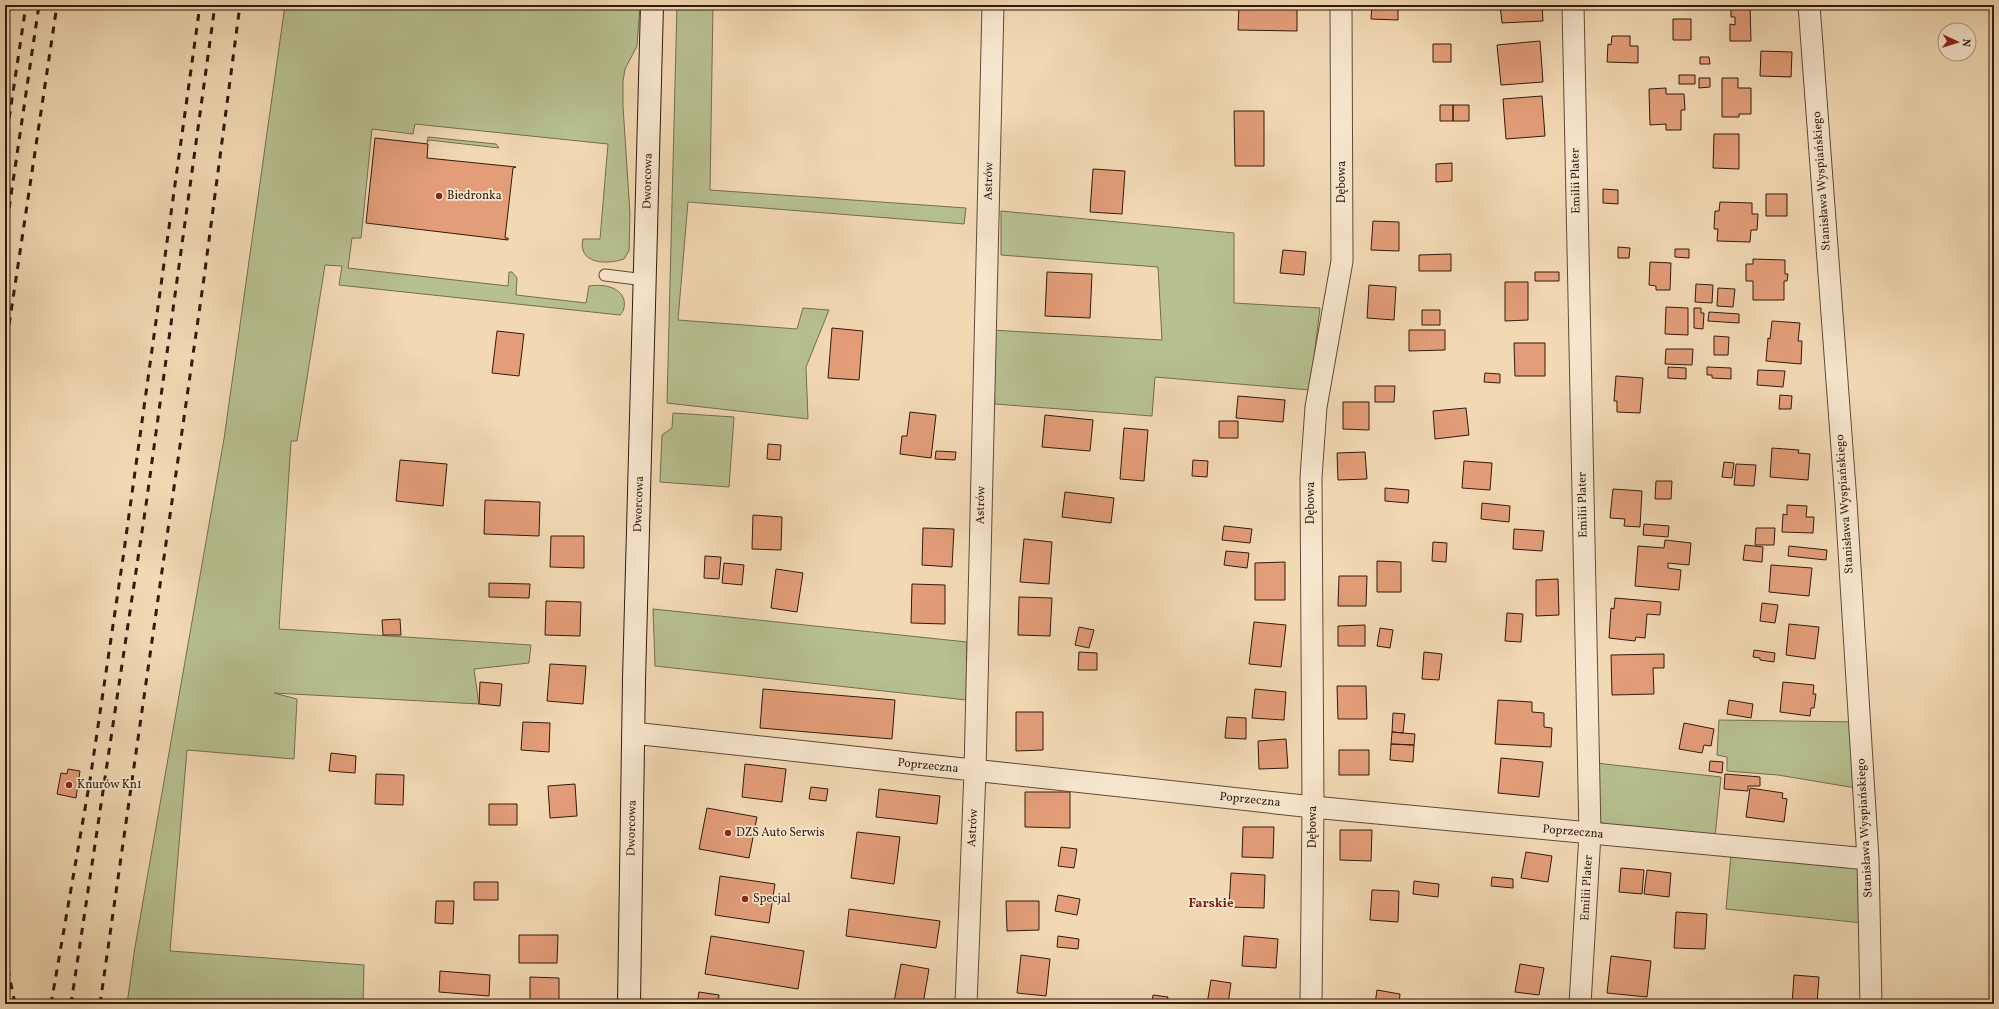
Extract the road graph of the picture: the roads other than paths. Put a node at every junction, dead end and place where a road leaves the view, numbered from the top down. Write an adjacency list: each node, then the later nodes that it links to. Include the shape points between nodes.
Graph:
1 (652, 5): 7 (main road, Dworcowa)
2 (993, 5): 9 (street, Astrów)
3 (1341, 5): 10 (street, Dębowa, via 1342,261 1316,407 1311,477)
4 (1573, 5): 11 (street, Emilii Plater)
5 (1808, 5): 12 (street, Stanisława Wyspiańskiego, via 1846,502)
6 (605, 275): 7 (lane)
7 (645, 280): 8 (main road, Dworcowa)
8 (633, 733): 9 (street, Poprzeczna); 13 (main road, Dworcowa)
9 (976, 772): 10 (street, Poprzeczna); 14 (street, Astrów)
10 (1313, 807): 11 (street, Poprzeczna); 15 (street, Dębowa)
11 (1590, 834): 12 (street, Poprzeczna); 16 (street, Emilii Plater)
12 (1868, 860): 17 (street, Stanisława Wyspiańskiego)
13 (630, 1004)
14 (966, 1004)
15 (1312, 1004)
16 (1580, 1004)
17 (1871, 1004)

